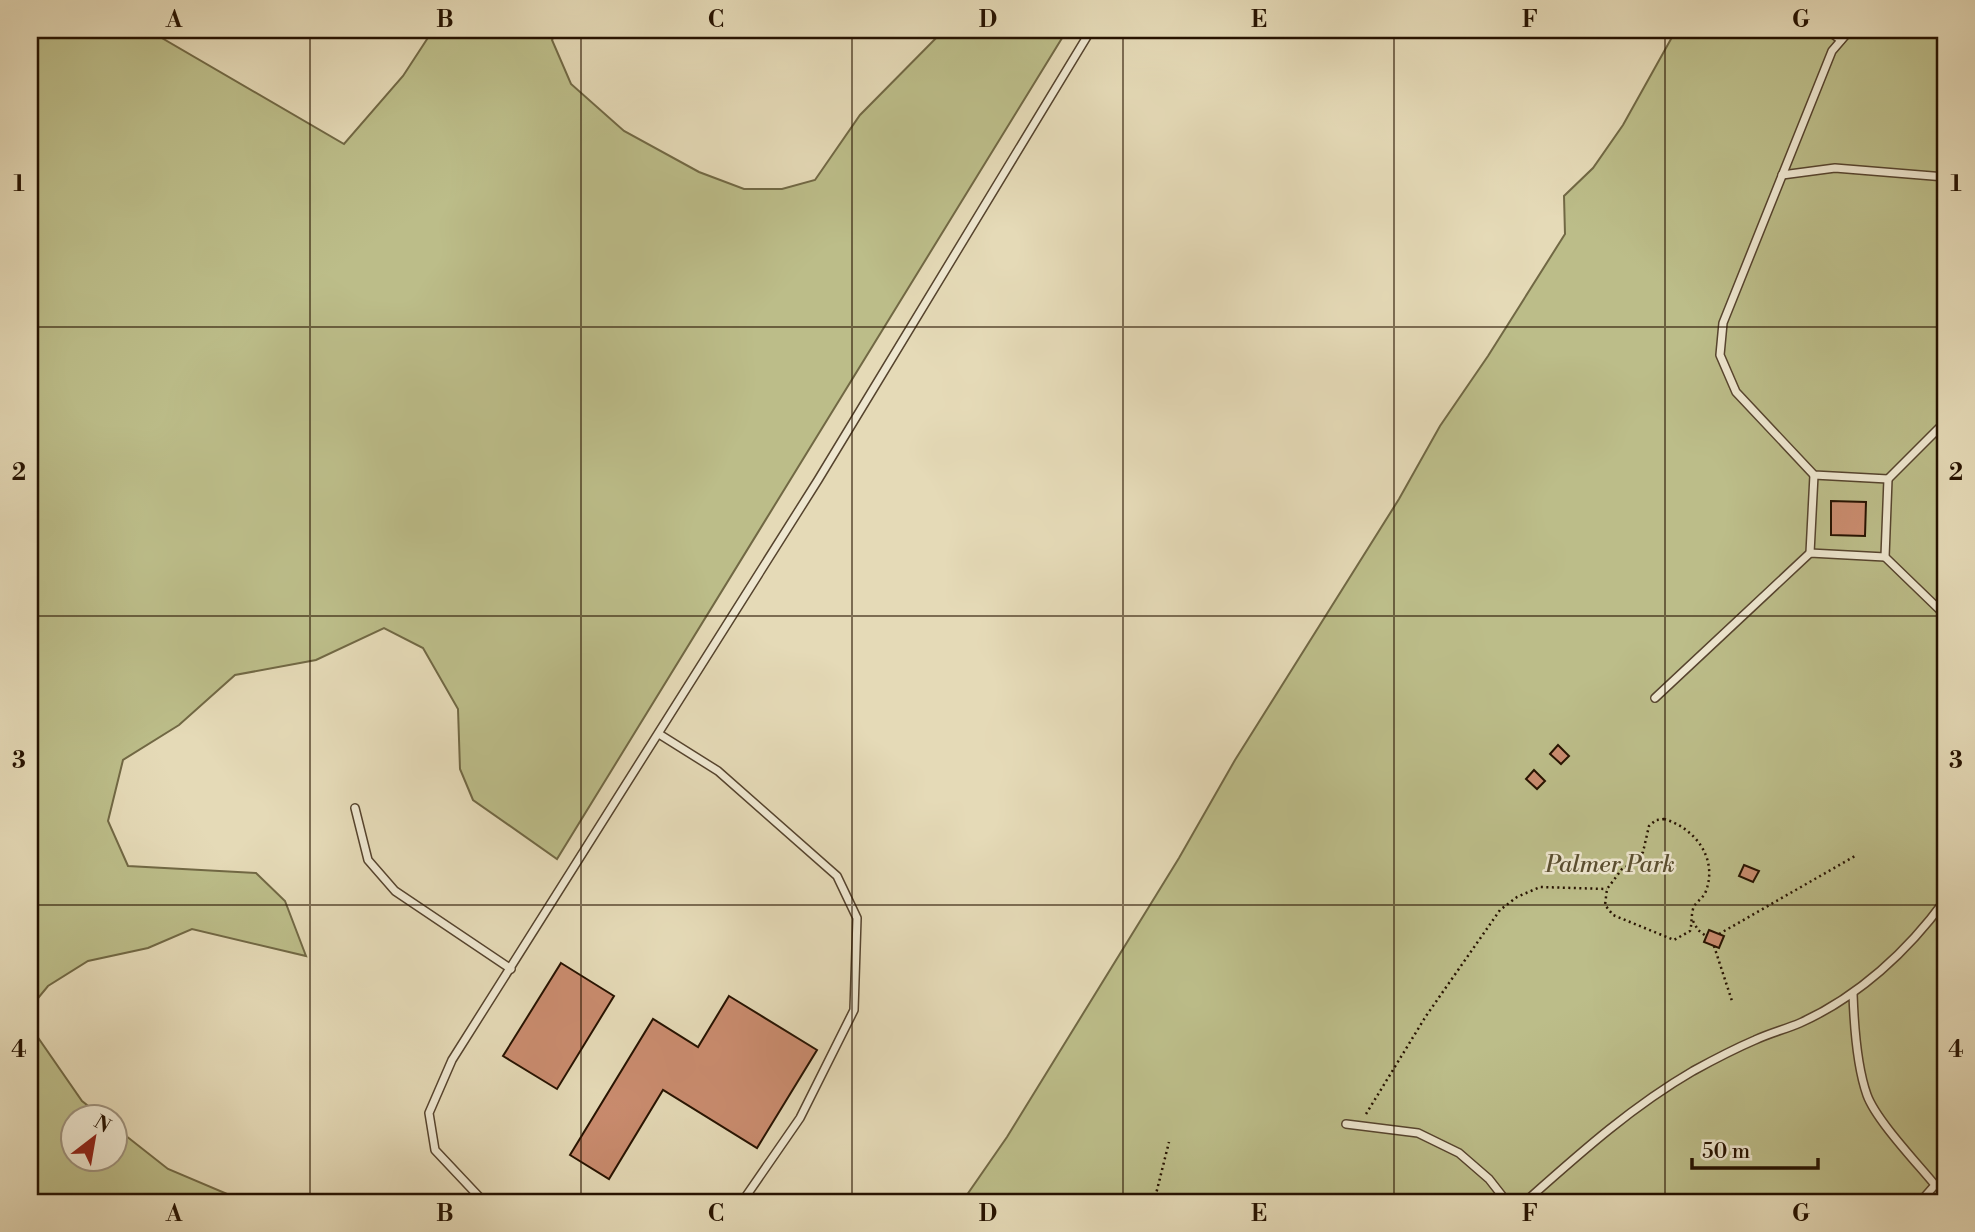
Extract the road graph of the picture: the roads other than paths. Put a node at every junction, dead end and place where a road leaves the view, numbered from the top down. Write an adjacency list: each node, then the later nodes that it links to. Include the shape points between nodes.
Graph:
1 (1091, 30): 14 (lane)
2 (1827, 30): 4 (lane)
3 (1850, 30): 4 (lane)
4 (1841, 40): 5 (lane, via 1832,51)
5 (1782, 175): 6 (lane, via 1835,169); 8 (lane, via 1723,323 1720,355 1736,391)
6 (1945, 177)
7 (1945, 422): 9 (lane)
8 (1814, 475): 9 (lane); 10 (lane)
9 (1888, 478): 11 (lane)
10 (1810, 553): 11 (lane); 13 (lane)
11 (1885, 557): 12 (lane)
12 (1945, 615)
13 (1655, 698)
14 (659, 734): 17 (lane); 21 (lane, via 718,771 837,876 857,918 854,1010 800,1118)
15 (355, 808): 17 (lane, via 368,860 395,891)
16 (1945, 900): 18 (lane, via 1890,963)
17 (511, 969): 20 (lane, via 452,1060 429,1113 435,1150)
18 (1853, 994): 23 (lane, via 1801,1023 1695,1070 1653,1096 1596,1138); 24 (lane, via 1854,1029 1867,1096 1936,1185)
19 (1346, 1124): 22 (lane, via 1418,1133 1459,1153)
20 (484, 1202)
21 (742, 1202)
22 (1507, 1202)
23 (1525, 1202)
24 (1920, 1202)

